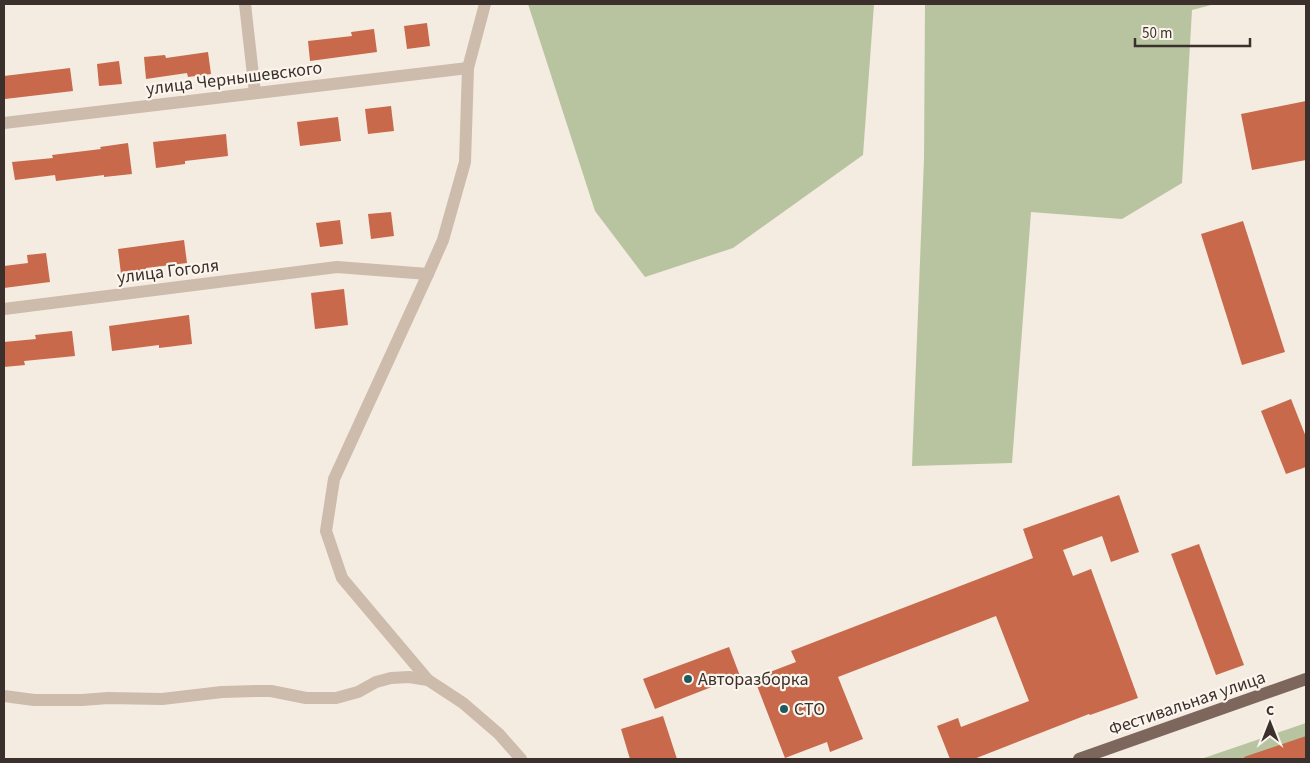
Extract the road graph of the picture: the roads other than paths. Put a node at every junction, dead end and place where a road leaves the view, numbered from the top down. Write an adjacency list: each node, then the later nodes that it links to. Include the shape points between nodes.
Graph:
1 (245, 4): 4 (street)
2 (485, 4): 3 (street)
3 (468, 68): 4 (street, улица Чернышевского); 6 (street, via 465,162 443,240)
4 (255, 93): 5 (street, улица Чернышевского)
5 (4, 123)
6 (428, 274): 7 (street, улица Гоголя, via 337,267); 9 (street, via 334,479 326,531 342,578)
7 (4, 309)
8 (1306, 679): 12 (main road, Фестивальная улица)
9 (428, 680): 10 (street, via 392,678 336,698 306,698 271,691 222,692 162,699 34,700); 11 (street, via 463,703)
10 (4, 696)
11 (522, 759)
12 (1079, 759)

